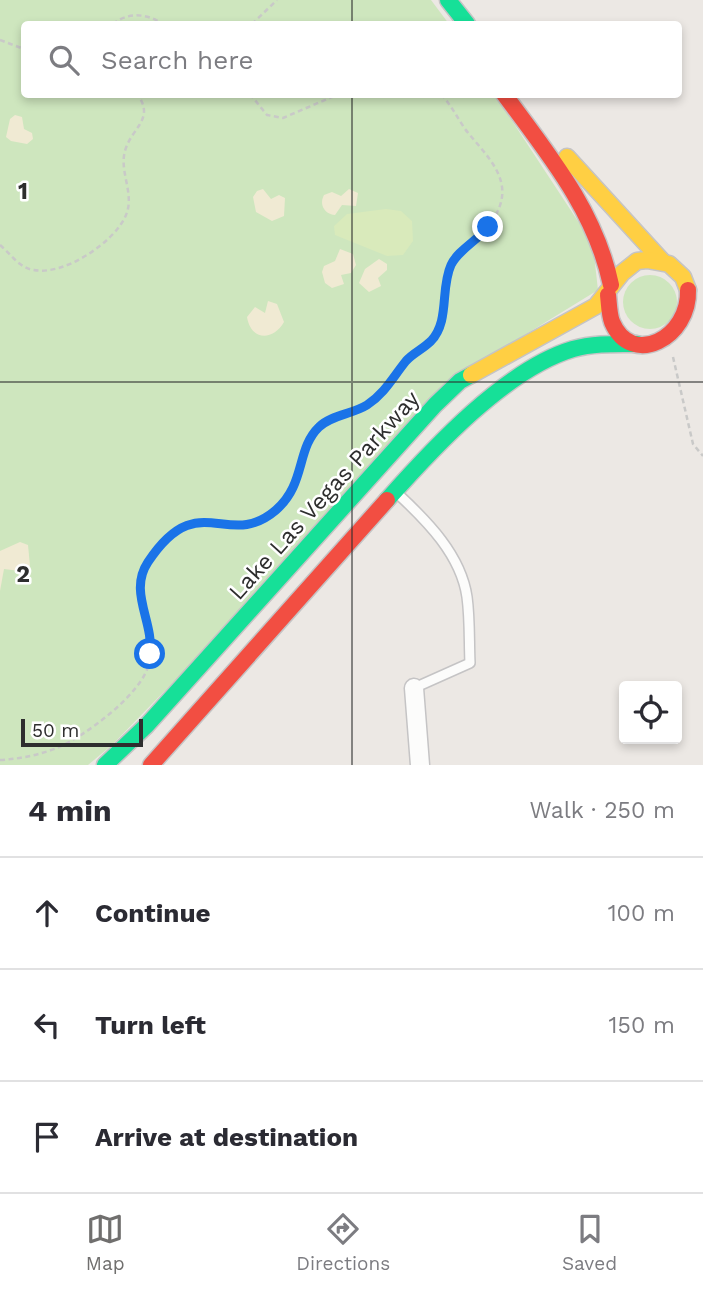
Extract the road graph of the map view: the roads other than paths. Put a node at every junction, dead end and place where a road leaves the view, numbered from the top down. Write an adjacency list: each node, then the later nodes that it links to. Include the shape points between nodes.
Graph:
1 (451, 4): 2 (street)
2 (463, 21)
3 (507, 98): 7 (street, via 582,202 601,239)
4 (521, 98): 5 (street, via 556,145)
5 (667, 264): 6 (street); 7 (street, via 632,263 616,276); 9 (street, via 680,272 691,290)
6 (690, 265)
7 (609, 290): 10 (street, via 613,325); 13 (street, Lake Las Vegas Parkway, via 581,316 460,381 147,726)
8 (703, 307): 9 (street)
9 (689, 321): 10 (street, via 667,342)
10 (637, 344): 11 (street, via 568,351 541,366 480,408)
11 (395, 491): 12 (lane, via 427,522 454,561 467,597 470,663); 14 (street)
12 (414, 688): 15 (street)
13 (105, 765)
14 (151, 765)
15 (420, 765)

